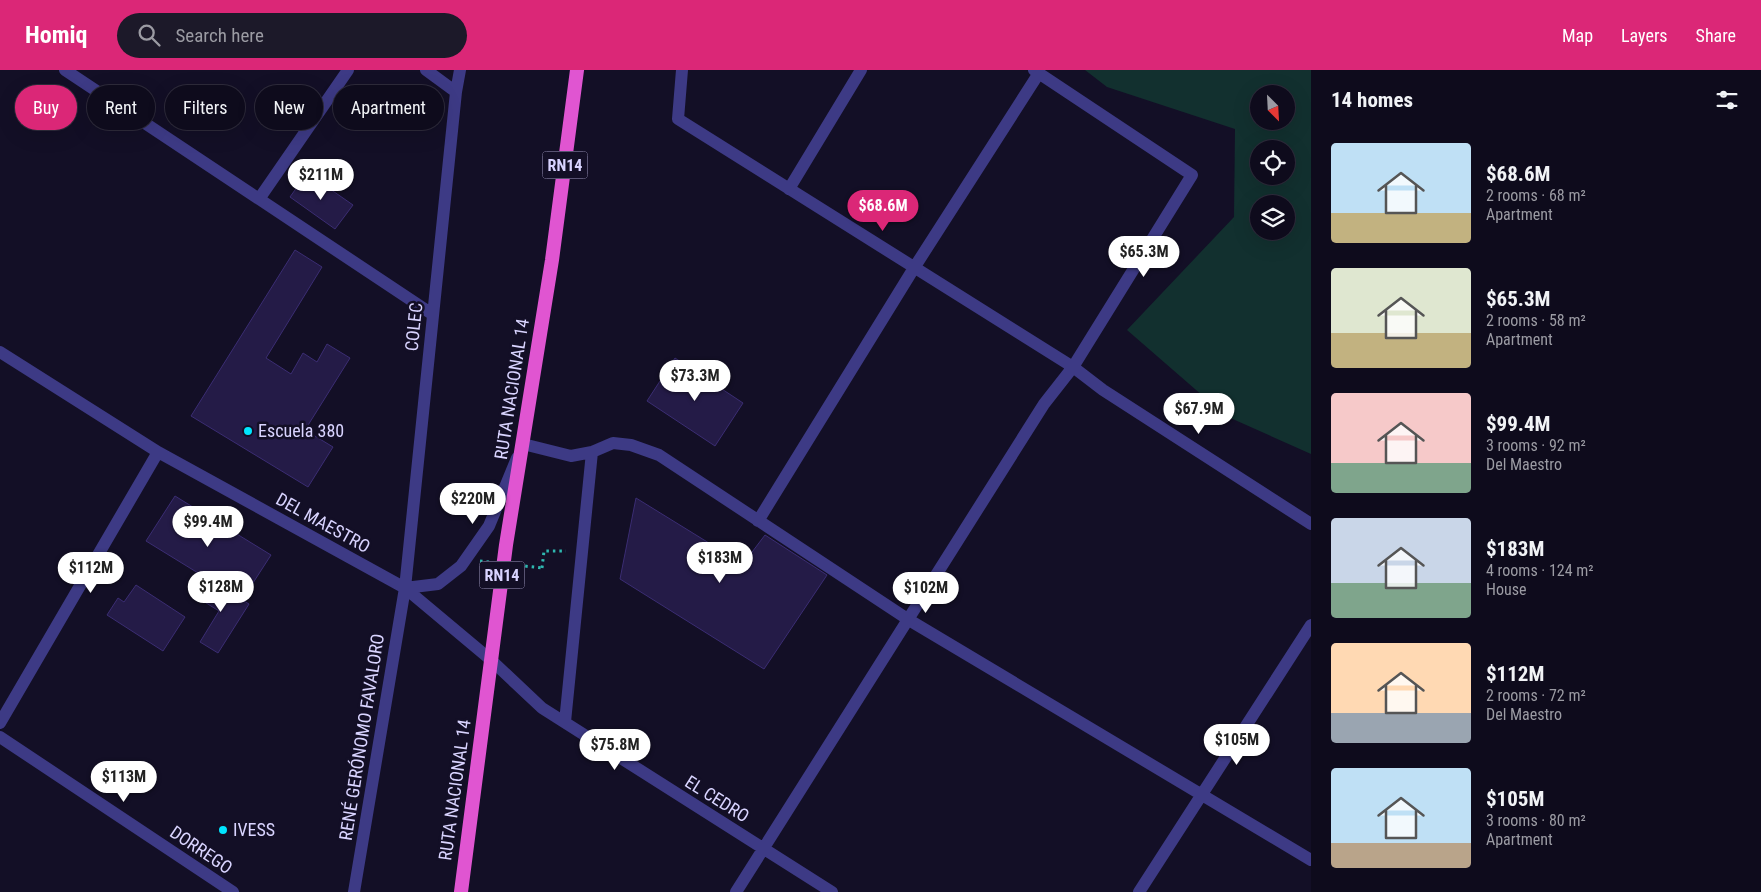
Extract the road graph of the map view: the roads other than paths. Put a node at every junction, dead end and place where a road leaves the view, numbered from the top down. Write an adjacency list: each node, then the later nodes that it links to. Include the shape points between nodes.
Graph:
1 (65, 70): 11 (street)
2 (348, 70): 11 (street)
3 (426, 70): 9 (street)
4 (460, 70): 9 (street, COLEC)
5 (577, 70): 16 (highway, RUTA NACIONAL 14 / RN14)
6 (682, 70): 10 (street, via 678,119)
7 (861, 70): 10 (street)
8 (1036, 72): 12 (street); 15 (street, via 1192,175)
9 (456, 92): 13 (street, COLEC)
10 (789, 189): 12 (street)
11 (259, 199): 13 (street)
12 (914, 268): 15 (street); 19 (street)
13 (432, 314): 21 (street, COLEC)
14 (0, 352): 17 (street, DEL MAESTRO)
15 (1073, 367): 20 (street, via 1103,390); 22 (street, via 1044,404)
16 (523, 446): 18 (street, via 571,456); 21 (street, via 489,526 461,566 438,584); 24 (highway, RUTA NACIONAL 14 / RN14, via 506,545)
17 (158, 452): 21 (street, DEL MAESTRO); 26 (street)
18 (592, 452): 19 (street, via 613,443 631,445 659,455); 25 (street)
19 (758, 521): 22 (street)
20 (1311, 524)
21 (404, 588): 24 (street, DEL MAESTRO); 32 (street, RENÉ GERÓNOMO FAVALORO)
22 (909, 620): 28 (street); 29 (street)
23 (1311, 625): 28 (street)
24 (492, 660): 25 (street, EL CEDRO, via 542,708); 33 (highway, RUTA NACIONAL 14 / RN14)
25 (565, 722): 29 (street, EL CEDRO)
26 (0, 724)
27 (0, 737): 31 (street, DORREGO)
28 (1202, 795): 30 (street); 36 (street)
29 (764, 850): 34 (street); 35 (street, EL CEDRO)
30 (1311, 860)
31 (234, 892)
32 (354, 892)
33 (461, 892)
34 (736, 892)
35 (832, 892)
36 (1140, 892)

